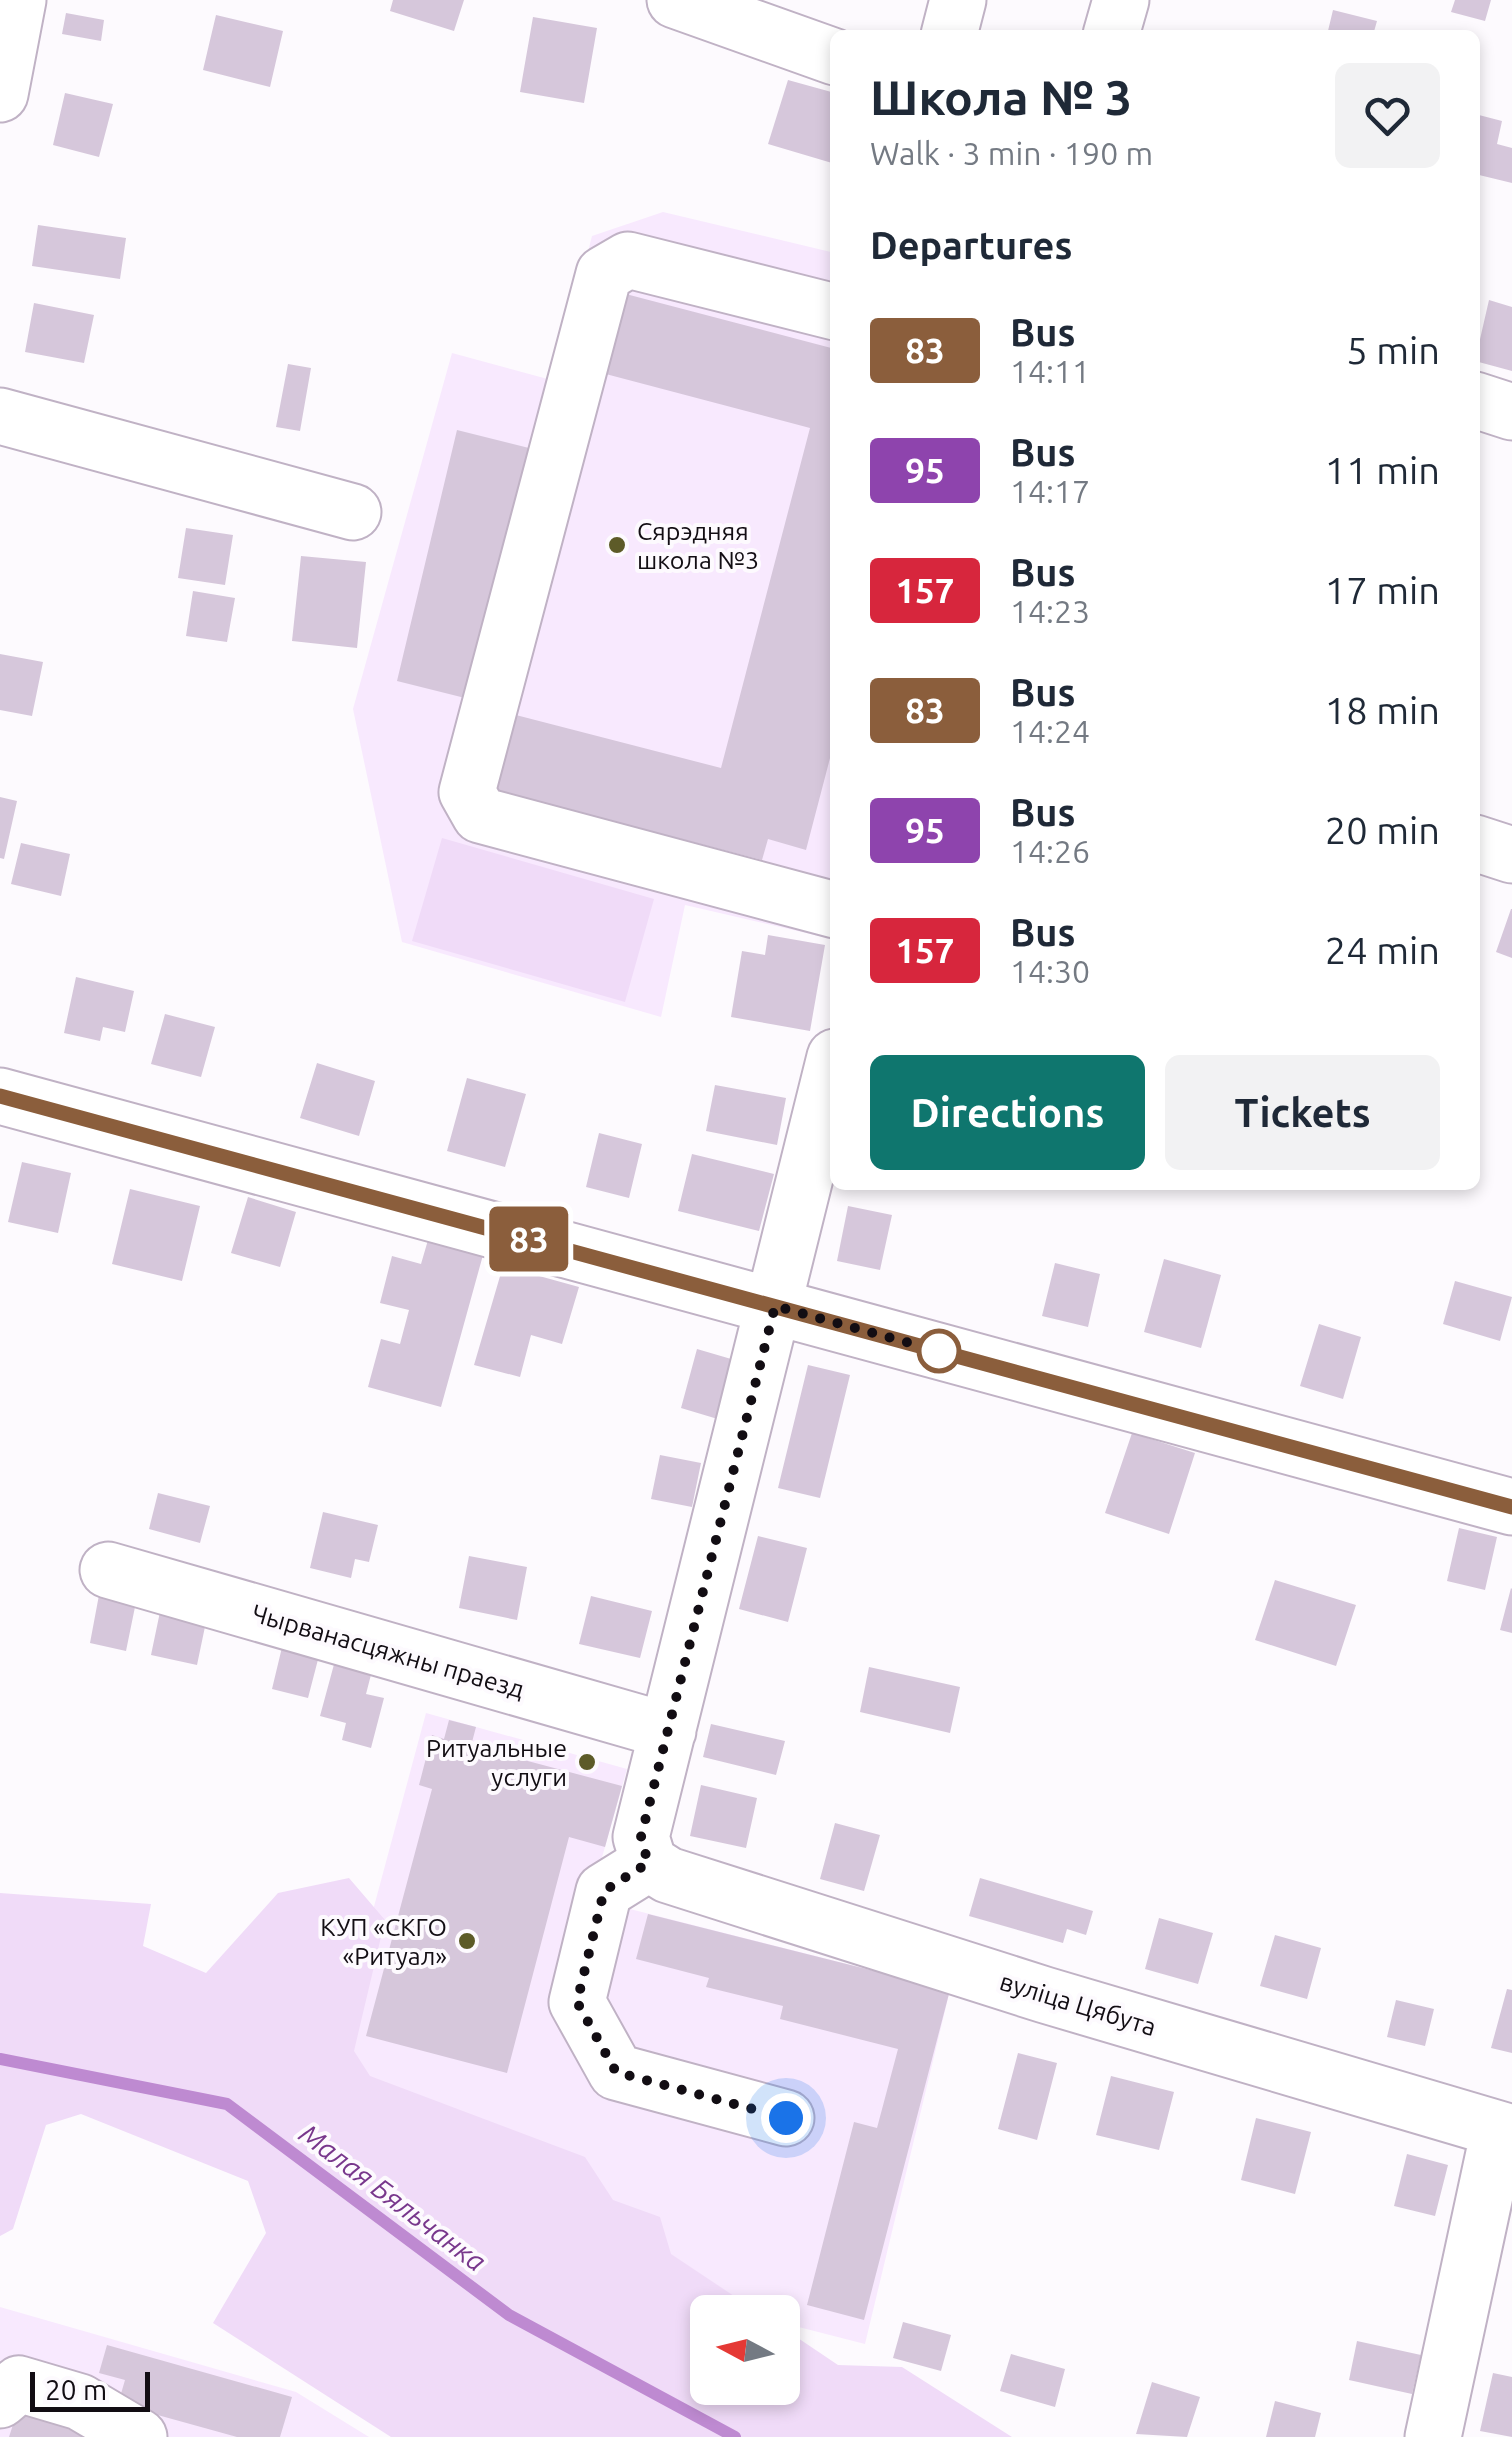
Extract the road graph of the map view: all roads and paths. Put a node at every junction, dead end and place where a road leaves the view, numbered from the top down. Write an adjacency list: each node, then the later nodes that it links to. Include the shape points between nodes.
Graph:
1 (18, 0): 8 (street)
2 (675, 0): 7 (street)
3 (958, 0): 5 (street)
4 (1121, 0): 6 (street)
5 (950, 30)
6 (1113, 30)
7 (830, 56)
8 (0, 94)
9 (830, 311): 16 (street, via 628,260 604,274 467,792 480,815)
10 (1480, 402): 11 (street)
11 (1512, 412)
12 (0, 416): 13 (street)
13 (353, 512)
14 (1480, 845): 15 (street)
15 (1512, 855)
16 (830, 909)
17 (830, 1077): 19 (street)
18 (0, 1096): 19 (street)
19 (775, 1306): 20 (street); 22 (street)
20 (1512, 1507)
21 (108, 1570): 22 (street, Чырванасцяжны праезд)
22 (668, 1731): 23 (street, via 641,1837)
23 (648, 1863): 24 (street, via 604,1891 577,2002 616,2072); 25 (street, вуліца Цябута, via 668,1875 1045,1995)
24 (786, 2118)
25 (1506, 2131): 28 (street)
26 (0, 2400): 27 (street, via 18,2384 80,2402)
27 (140, 2437)
28 (1432, 2437)

